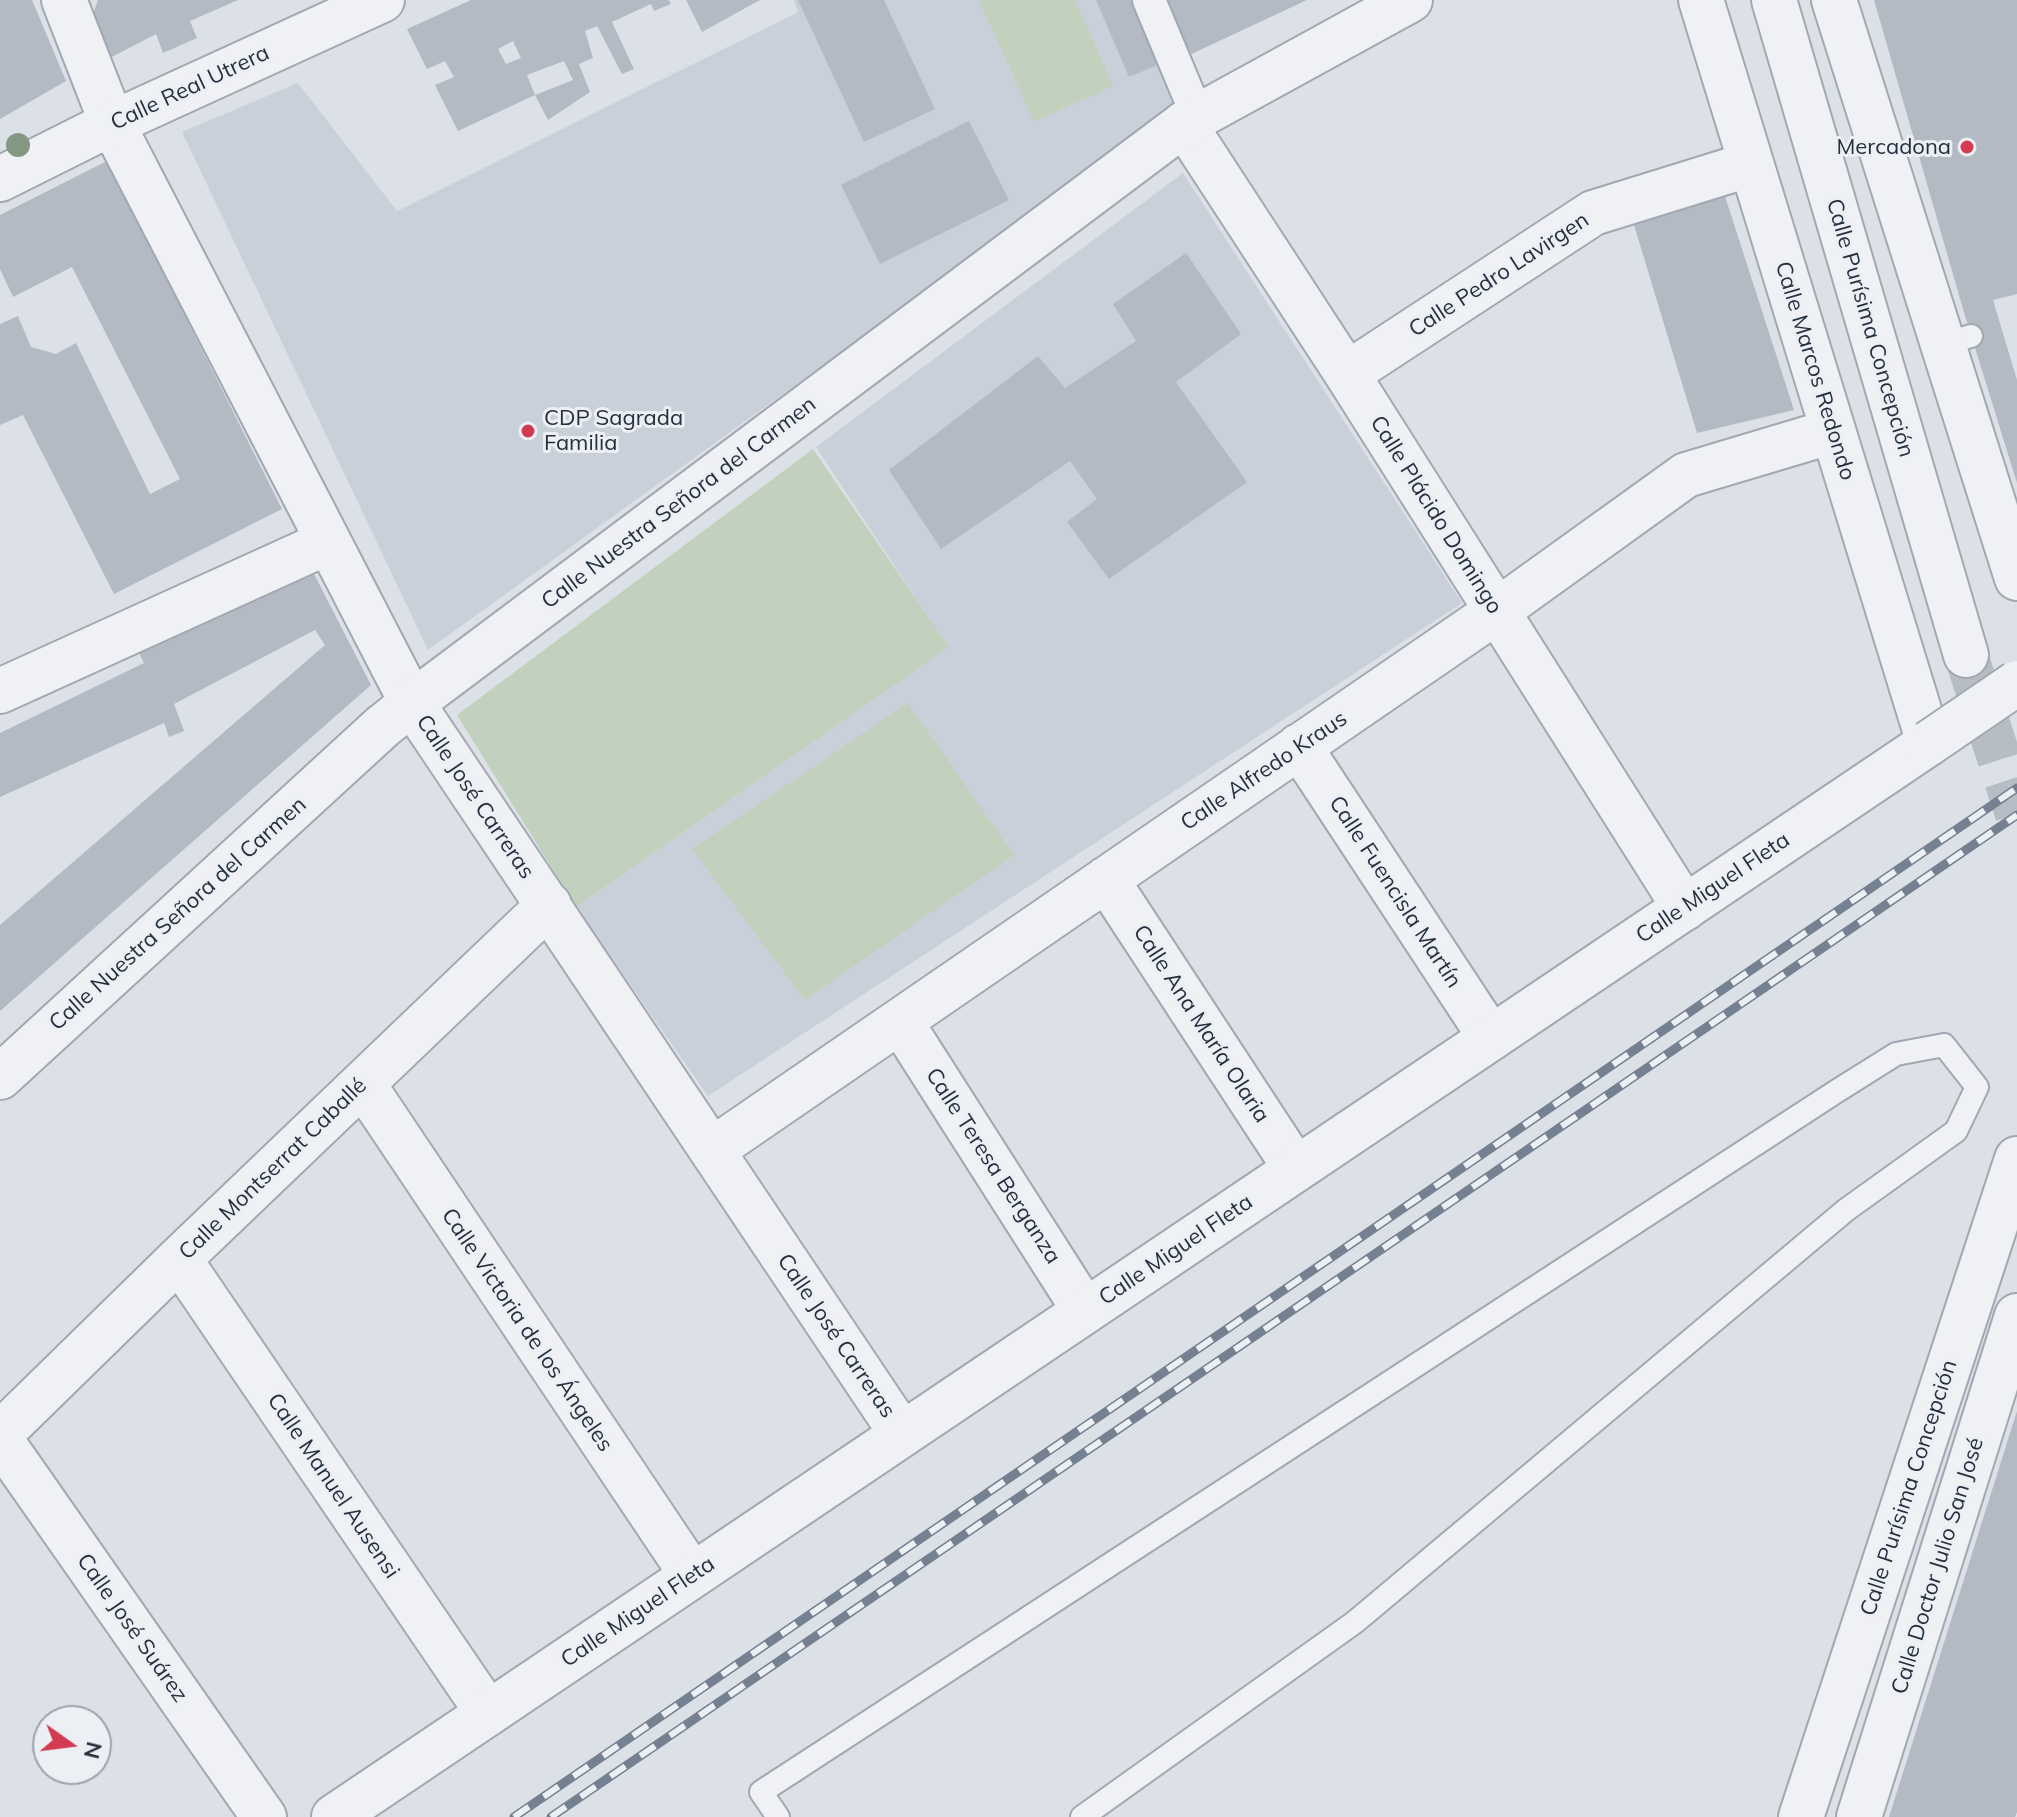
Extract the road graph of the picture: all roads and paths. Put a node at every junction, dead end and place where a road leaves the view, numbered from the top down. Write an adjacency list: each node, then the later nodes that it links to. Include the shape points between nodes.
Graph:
1 (382, 0): 9 (street, Calle Real Utrera)
2 (1149, 0): 8 (street)
3 (1410, 0): 8 (street, Calle Nuestra Señora del Carmen)
4 (1701, 0): 10 (street, Calle Marcos Redondo)
5 (1774, 0): 18 (street, Calle Purísima Concepción)
6 (1834, 0): 14 (street, via 1958,340)
7 (65, 1): 9 (street, Calle José Carreras)
8 (1190, 120): 12 (street, Calle Plácido Domingo); 21 (street, Calle Nuestra Señora del Carmen)
9 (112, 123): 11 (street, Calle Real Utrera); 15 (street, Calle José Carreras)
10 (1751, 164): 12 (street, Calle Pedro Lavirgen, via 1593,213); 13 (street, Calle Marcos Redondo)
11 (0, 179)
12 (1347, 374): 17 (street, Calle Plácido Domingo)
13 (1833, 431): 17 (street, Calle Alfredo Kraus, via 1686,475); 22 (street, Calle Marcos Redondo)
14 (2005, 499): 16 (street)
15 (328, 542): 20 (street); 21 (street, Calle José Carreras)
16 (2017, 578)
17 (1497, 611): 23 (street, Calle Alfredo Kraus); 26 (street, Calle Plácido Domingo)
18 (1966, 655)
19 (2017, 683): 22 (street, Calle Miguel Fleta, bridge)
20 (0, 691)
21 (412, 703): 25 (street, Calle José Carreras); 29 (street, Calle Nuestra Señora del Carmen)
22 (1929, 743): 26 (street, Calle Miguel Fleta)
23 (1299, 746): 24 (street, Calle Alfredo Kraus); 28 (street, Calle Fuencisla Martín)
24 (1106, 879): 27 (street, Calle Alfredo Kraus); 33 (street, Calle Ana María Olaria)
25 (549, 905): 30 (street, Calle Montserrat Caballé); 31 (street, Calle José Carreras)
26 (1685, 908): 28 (street, Calle Miguel Fleta)
27 (900, 1021): 31 (street, Calle Alfredo Kraus); 35 (street, Calle Teresa Berganza)
28 (1491, 1038): 33 (street, Calle Miguel Fleta)
29 (0, 1077)
30 (363, 1084): 34 (street, Calle Montserrat Caballé); 39 (street, Calle Victoria de los Ángeles)
31 (712, 1150): 37 (street, Calle José Carreras)
32 (2017, 1159): 45 (street, Calle Purísima Concepción)
33 (1296, 1169): 35 (street, Calle Miguel Fleta)
34 (179, 1259): 38 (street, Calle Montserrat Caballé); 40 (street, Calle Manuel Ausensi)
35 (1085, 1311): 37 (street, Calle Miguel Fleta)
36 (2017, 1316): 46 (street, Calle Doctor Julio San José)
37 (902, 1434): 39 (street, Calle Miguel Fleta)
38 (0, 1437): 41 (street, Calle José Suárez)
39 (692, 1575): 40 (street, Calle Miguel Fleta)
40 (488, 1713): 42 (street, Calle Miguel Fleta)
41 (264, 1817)
42 (334, 1817)
43 (778, 1817): 44 (lane, via 761,1792 1837,1091 1896,1054 1944,1045 1977,1087 1956,1131 1846,1210 1355,1622)
44 (1082, 1817)
45 (1801, 1817)
46 (1859, 1817)

